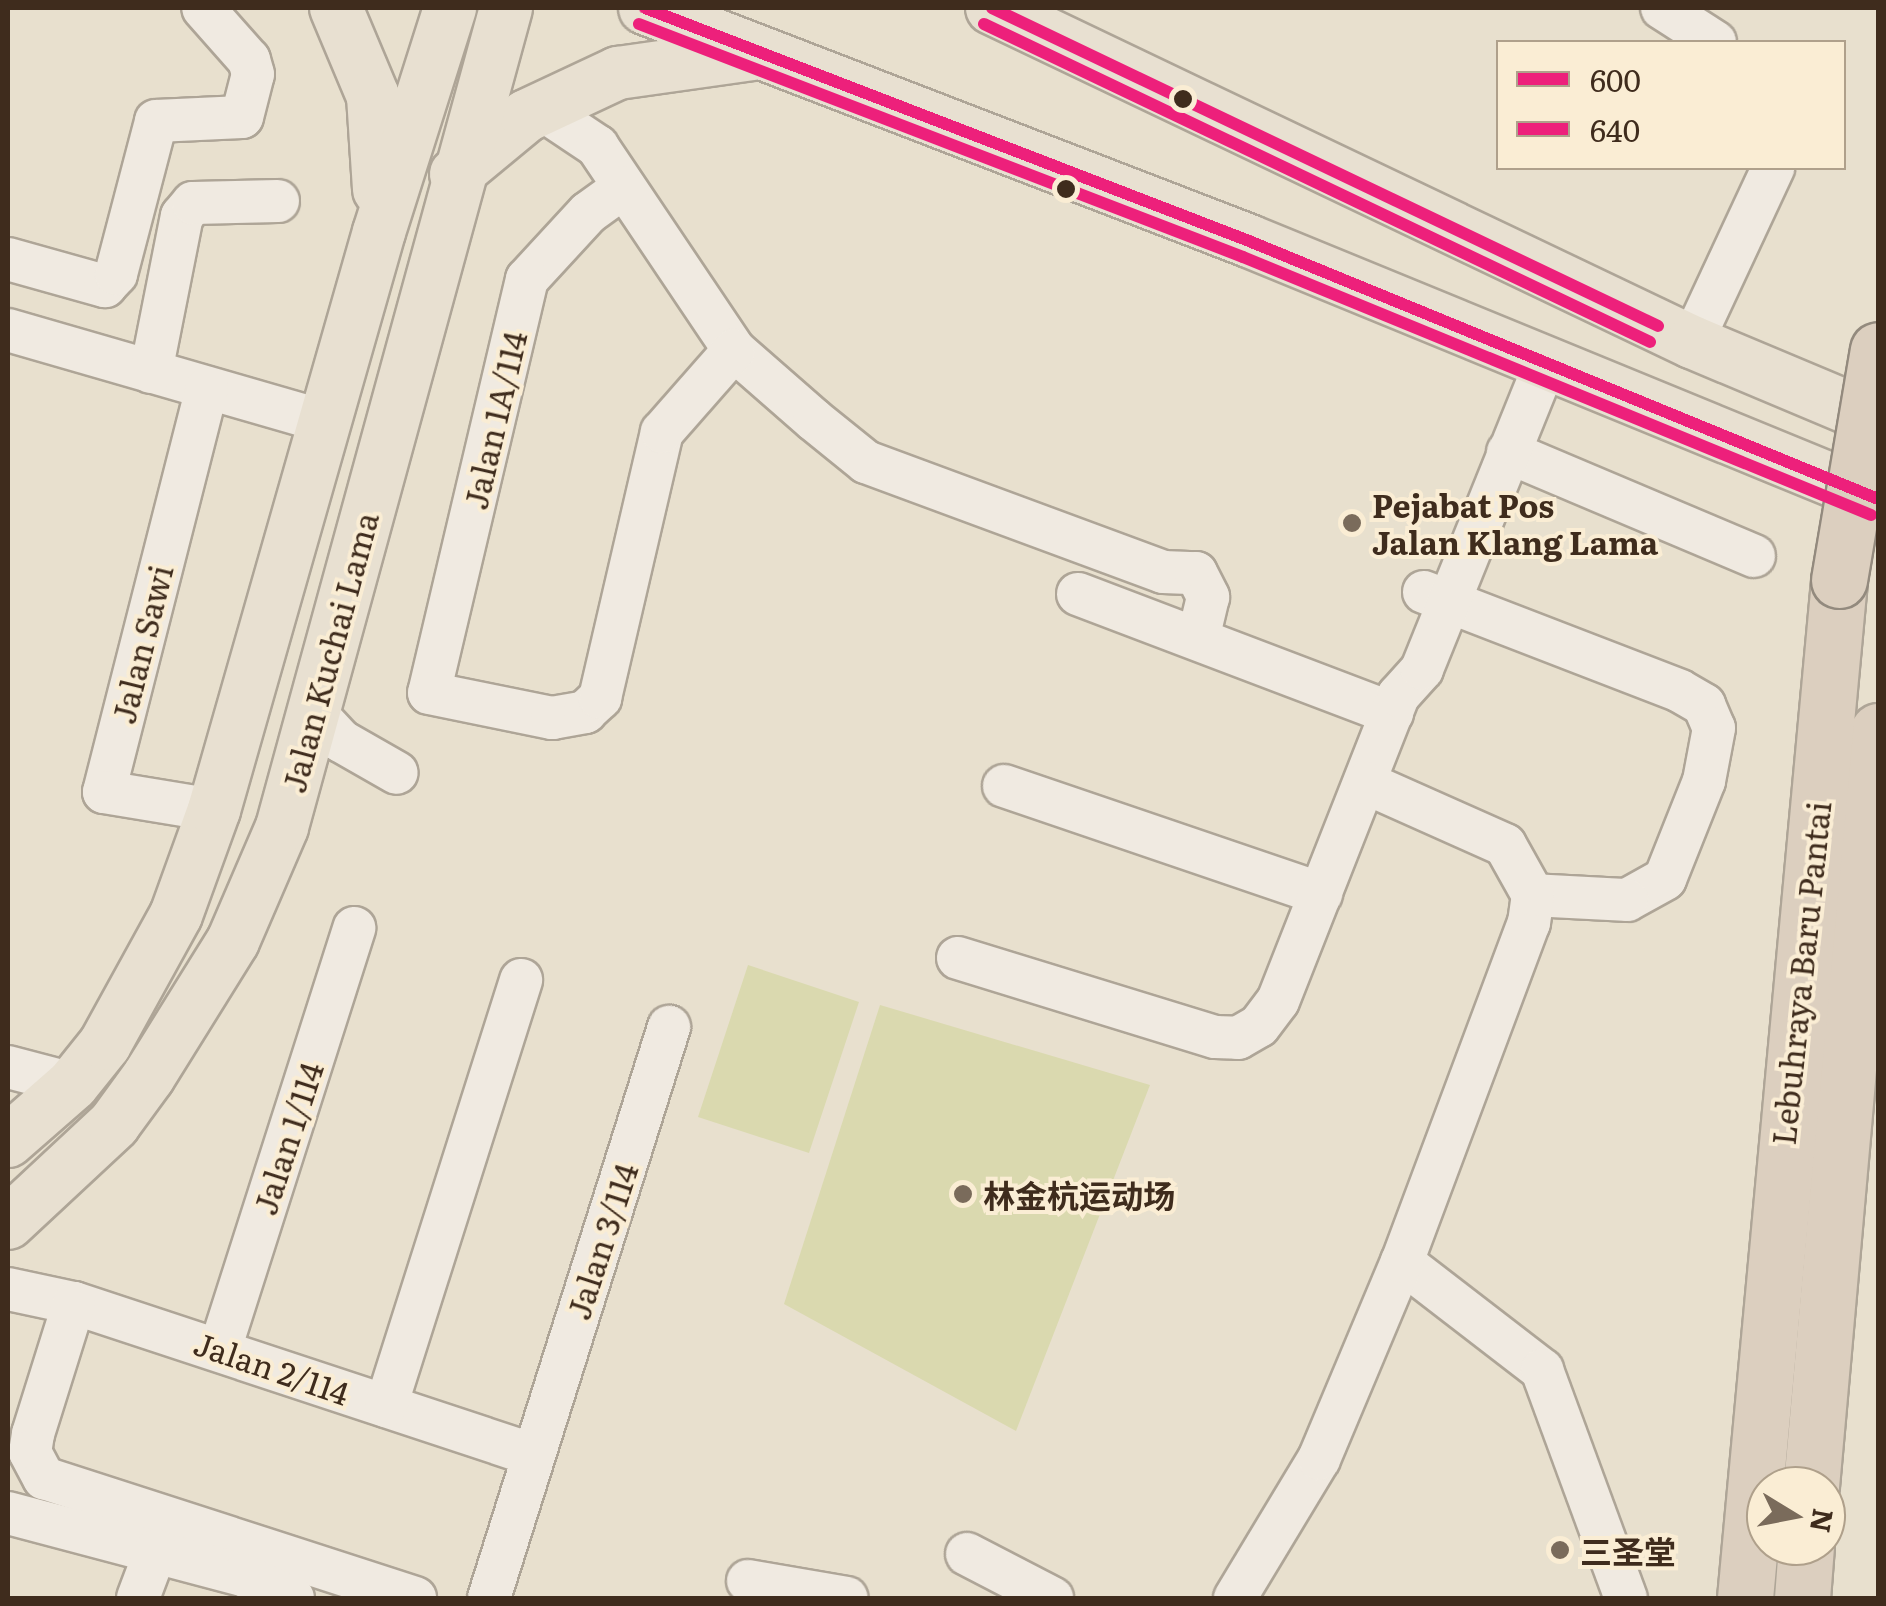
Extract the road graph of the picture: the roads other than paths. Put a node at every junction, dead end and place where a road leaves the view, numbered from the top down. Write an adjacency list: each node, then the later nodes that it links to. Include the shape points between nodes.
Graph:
1 (203, 8): 16 (street, via 250,60 254,74 242,117 156,121 116,274 105,286)
2 (336, 8): 15 (main road, via 373,96)
3 (450, 8): 15 (main road, Jalan Kuchai Lama)
4 (506, 8): 12 (main road, Jalan Kuchai Lama)
5 (645, 8): 9 (main road)
6 (1662, 8): 8 (street)
7 (998, 12): 18 (main road)
8 (1712, 40)
9 (759, 54): 10 (main road, via 618,73); 21 (main road, via 1249,241)
10 (540, 108): 12 (main road); 13 (street, via 584,132)
11 (1772, 170): 18 (street)
12 (456, 174): 32 (main road, Jalan Kuchai Lama)
13 (624, 187): 19 (street); 19 (street, Jalan 1A/114, via 588,213 527,279 429,693 552,718 585,712 600,698 662,432)
14 (278, 202): 22 (street, via 193,203 182,216)
15 (378, 232): 25 (main road, Jalan Kuchai Lama)
16 (8, 259)
17 (9, 338): 22 (street)
18 (1692, 342): 24 (main road)
19 (734, 350): 31 (street, via 866,462 1163,572 1196,573 1208,598)
20 (1878, 350): 69 (highway, Lebuhraya Baru Pantai, bridge, via 1839,580)
21 (1532, 358): 26 (street); 27 (main road); 30 (street)
22 (151, 372): 23 (street)
23 (207, 388): 25 (street); 38 (street, Jalan Sawi, via 104,792)
24 (1878, 420)
25 (324, 421): 38 (main road, Jalan Kuchai Lama)
26 (1508, 452): 28 (street); 30 (street)
27 (1878, 499)
28 (1754, 556)
29 (1078, 594): 31 (street)
30 (1435, 596): 33 (street, via 1396,658); 40 (street, via 1680,691 1704,706 1714,728 1704,780 1664,879 1627,900)
31 (1198, 639): 33 (street)
32 (322, 694): 35 (street, via 341,742); 38 (main road, via 295,704 250,802); 48 (main road, Jalan Kuchai Lama, via 282,827 233,941 114,1124)
33 (1395, 705): 36 (street)
34 (1878, 731): 55 (highway, Lebuhraya Baru Pantai)
35 (397, 774)
36 (1366, 783): 39 (street); 40 (street, via 1505,845)
37 (1004, 786): 39 (street)
38 (214, 810): 46 (main road, Jalan Kuchai Lama, via 140,989)
39 (1321, 894): 42 (street, via 1278,1001 1259,1026 1238,1038 1215,1038)
40 (1534, 895): 49 (street)
41 (354, 928): 52 (street, Jalan 1/114)
42 (958, 958)
43 (521, 980): 53 (street)
44 (668, 1028): 54 (street, Jalan 3/114)
45 (8, 1067): 46 (street)
46 (73, 1084): 47 (main road, Jalan Kuchai Lama)
47 (8, 1142)
48 (8, 1223)
49 (1402, 1262): 67 (street, via 1319,1459); 68 (street, via 1542,1370)
50 (8, 1289): 51 (street, Jalan 2/114)
51 (74, 1303): 52 (street, Jalan 2/114); 63 (street, via 33,1434 30,1452 44,1478)
52 (220, 1350): 53 (street, Jalan 2/114)
53 (386, 1406): 54 (street, Jalan 2/114)
54 (534, 1455): 64 (street, Jalan 3/114)
55 (1813, 1466)
56 (8, 1513): 57 (street)
57 (156, 1550): 61 (street); 62 (street, via 243,1575)
58 (967, 1554): 66 (street)
59 (1804, 1566): 70 (highway)
60 (748, 1582): 65 (street)
61 (138, 1598)
62 (293, 1598)
63 (416, 1598)
64 (489, 1598)
65 (847, 1598)
66 (1052, 1598)
67 (1235, 1598)
68 (1626, 1598)
69 (1745, 1598)
70 (1802, 1598)

